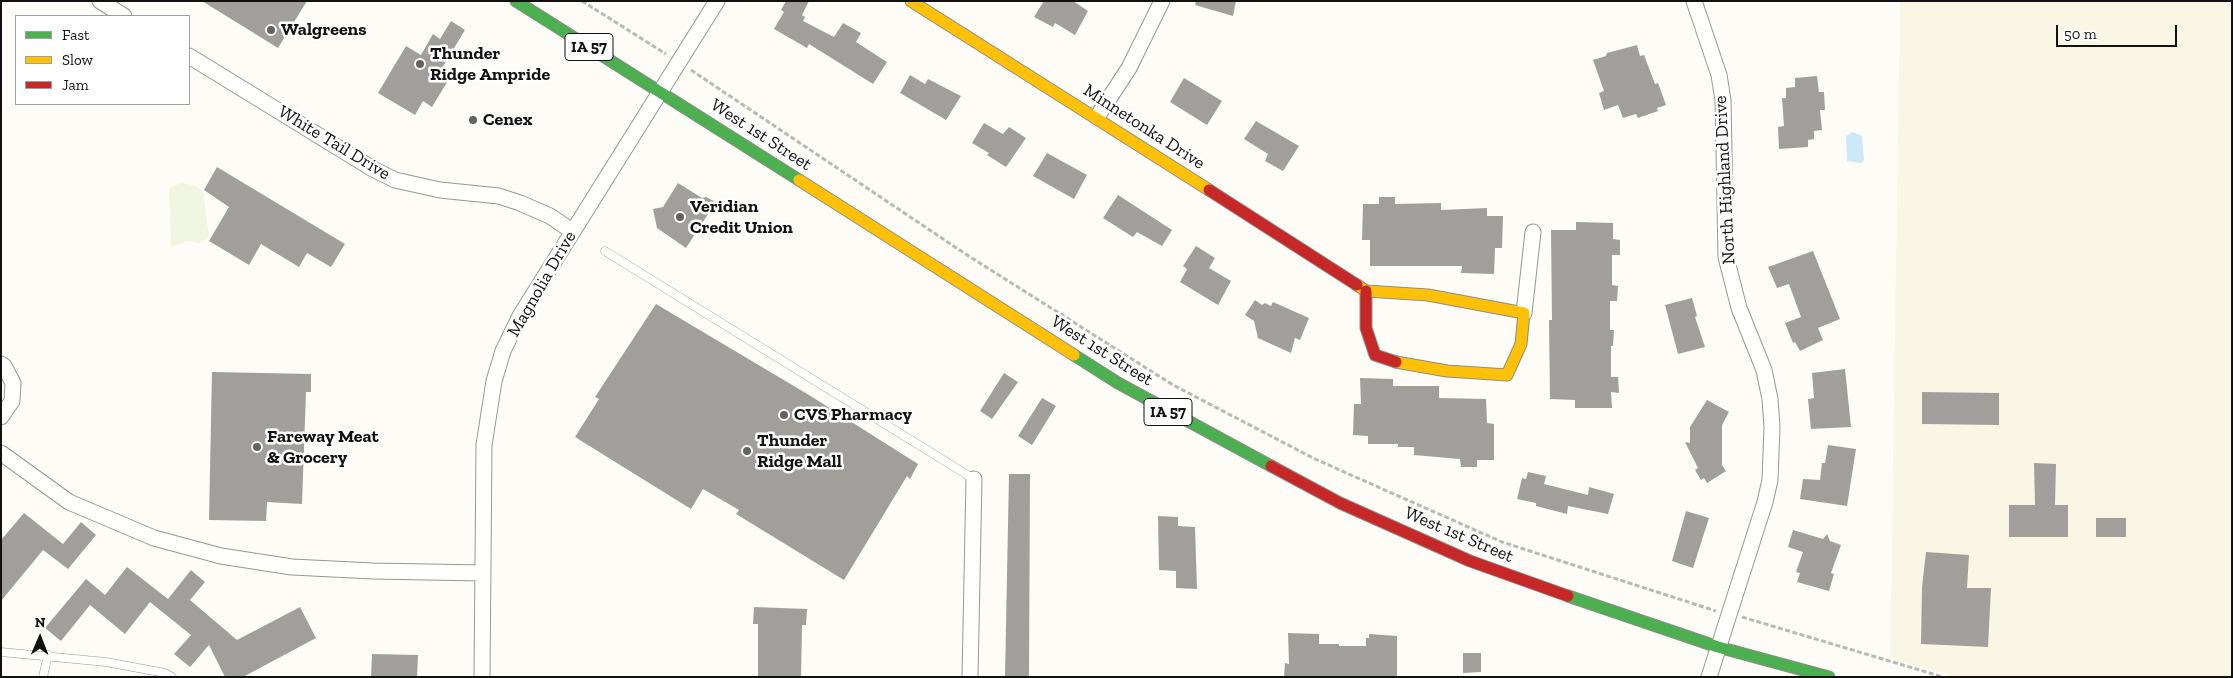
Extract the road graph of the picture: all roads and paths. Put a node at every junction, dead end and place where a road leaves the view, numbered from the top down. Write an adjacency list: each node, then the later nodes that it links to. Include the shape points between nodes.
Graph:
1 (100, 1): 8 (street)
2 (516, 1): 11 (main road, West 1st Street / IA 57)
3 (582, 1): 10 (path)
4 (717, 1): 10 (street, Magnolia Drive)
5 (911, 1): 12 (main road, Minnetonka Drive)
6 (1162, 1): 12 (street, via 1129,68)
7 (1694, 1): 23 (street, North Highland Drive, via 1724,100 1726,257 1739,308 1764,370 1772,426 1770,480)
8 (122, 15)
9 (190, 57): 13 (street, White Tail Drive, via 394,180 440,190 499,196 550,216)
10 (680, 63): 11 (street, Magnolia Drive); 23 (path, via 964,253 1173,385 1315,459 1502,542)
11 (661, 92): 13 (street, Magnolia Drive); 24 (main road, West 1st Street / IA 57, via 1118,383 1250,456 1340,503 1470,561)
12 (1097, 118): 16 (main road, Minnetonka Drive)
13 (572, 231): 22 (street, Magnolia Drive, via 520,316 503,351 494,381 484,445)
14 (1533, 232): 17 (street)
15 (605, 251): 21 (lane)
16 (1362, 288): 17 (main road, via 1428,295); 17 (main road, via 1366,328 1375,354 1399,363 1447,371 1507,375 1521,344)
17 (1524, 313)
18 (1, 364): 19 (street, via 13,383 12,401)
19 (1, 417)
20 (1, 453): 22 (street, via 69,502 154,538 221,556 292,567)
21 (974, 479): 30 (street)
22 (483, 573): 29 (street, Magnolia Drive)
23 (1730, 614): 24 (street, North Highland Drive); 33 (path)
24 (1718, 647): 31 (street, North Highland Drive); 32 (main road, West 1st Street / IA 57)
25 (1, 652): 26 (lane)
26 (48, 655): 27 (lane); 28 (lane, via 106,662)
27 (42, 677)
28 (172, 677)
29 (482, 677)
30 (970, 677)
31 (1709, 677)
32 (1830, 677)
33 (1944, 677)

